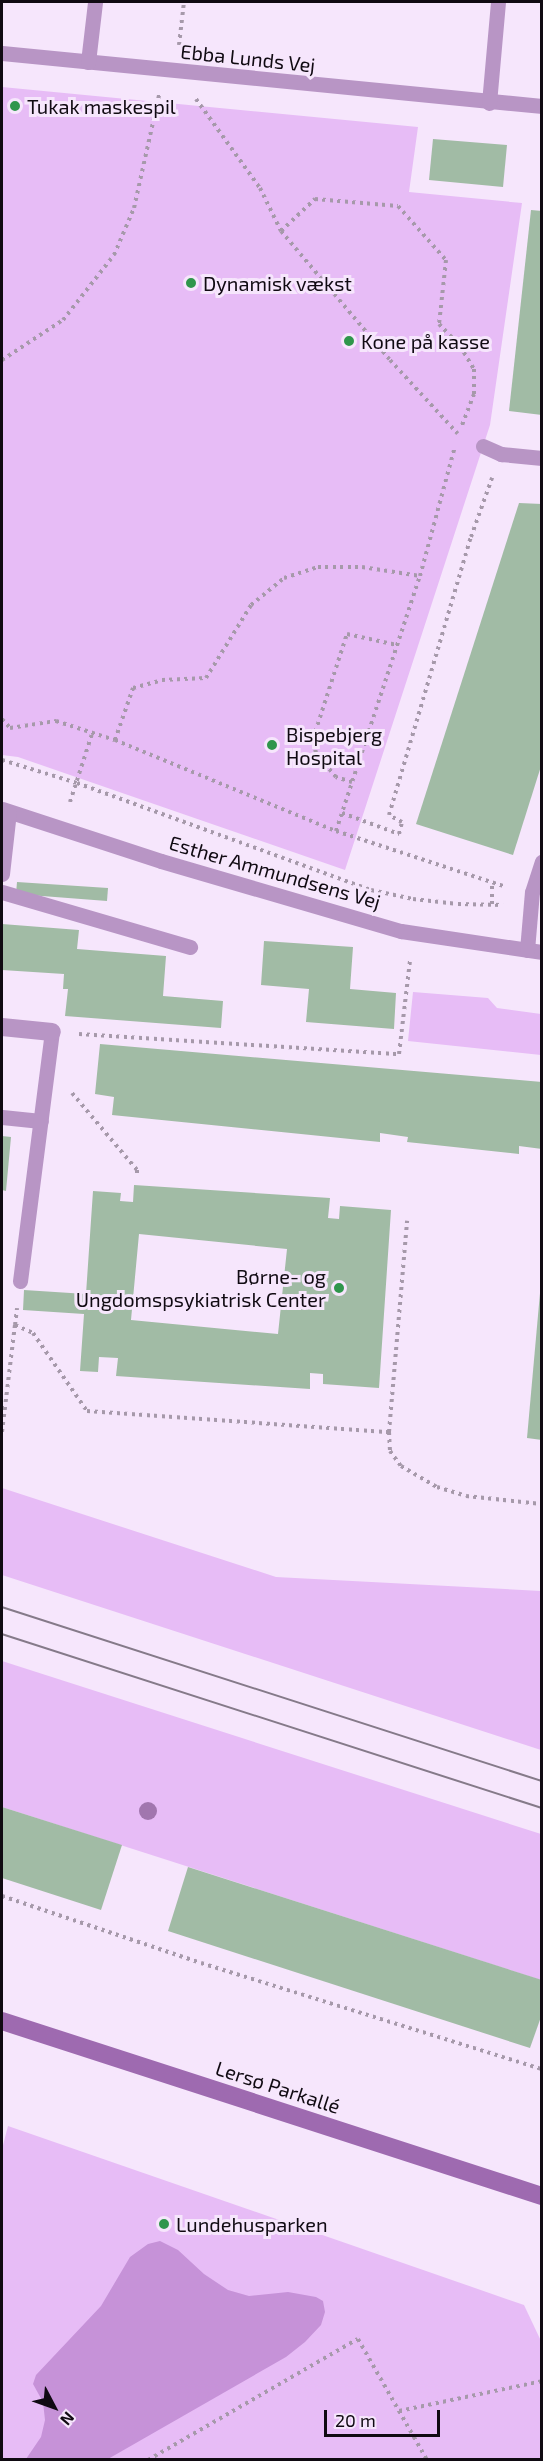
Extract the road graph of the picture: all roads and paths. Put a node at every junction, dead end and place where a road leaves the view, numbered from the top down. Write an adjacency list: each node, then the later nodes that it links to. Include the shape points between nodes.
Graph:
1 (95, 2): 4 (lane)
2 (498, 2): 7 (lane)
3 (2, 53): 4 (lane, Ebba Lunds Vej)
4 (88, 62): 7 (lane, Ebba Lunds Vej)
5 (159, 94): 10 (path, via 135,208 114,255 63,320)
6 (195, 99): 9 (path, via 260,188)
7 (489, 104): 8 (lane, Ebba Lunds Vej)
8 (542, 106)
9 (281, 231): 11 (path); 11 (path, via 315,199 398,206 446,260 439,324 460,346 474,369 474,394)
10 (2, 360)
11 (459, 435): 12 (path); 15 (path)
12 (483, 446): 13 (lane)
13 (501, 454): 14 (lane); 24 (path, via 471,537 389,815 402,822 399,834)
14 (542, 458)
15 (420, 576): 16 (path); 19 (path, via 362,567 318,567 284,578 251,605 206,678 162,680 133,688)
16 (397, 645): 21 (path); 21 (path, via 347,634 313,739 316,753 336,777)
17 (2, 718): 18 (path, via 10,728 56,721)
18 (92, 734): 19 (path); 22 (path)
19 (115, 740): 26 (path)
20 (2, 760): 22 (path)
21 (352, 782): 24 (path)
22 (77, 783): 25 (path); 32 (path, via 371,890 413,899)
23 (5, 810): 25 (lane, Esther Ammundsens Vej); 28 (lane)
24 (342, 813): 26 (path)
25 (61, 829): 34 (lane, Esther Ammundsens Vej)
26 (336, 831): 29 (path)
27 (542, 862): 31 (lane)
28 (2, 874)
29 (492, 884): 31 (path); 32 (path)
30 (2, 892): 36 (lane)
31 (532, 892): 33 (lane)
32 (492, 904): 33 (path)
33 (530, 911): 37 (lane)
34 (414, 932): 37 (lane, Esther Ammundsens Vej); 39 (path, via 399,1054)
35 (542, 944): 37 (lane)
36 (190, 947)
37 (534, 951)
38 (2, 1027): 39 (street)
39 (52, 1032): 40 (lane)
40 (48, 1065): 42 (lane); 43 (path, via 137,1170)
41 (2, 1117): 42 (lane)
42 (41, 1121): 45 (lane)
43 (137, 1177)
44 (407, 1221): 47 (path)
45 (20, 1281)
46 (2, 1432): 47 (path, via 15,1325 33,1333 87,1411)
47 (388, 1432): 48 (path, via 390,1451 401,1466 437,1487 466,1496)
48 (542, 1504)
49 (2, 1896): 51 (path)
50 (2, 2021): 52 (street, Lersø Parkallé)
51 (542, 2069)
52 (542, 2196)
53 (542, 2381): 54 (path)
54 (399, 2411): 55 (path, via 358,2339); 56 (path)
55 (148, 2460)
56 (427, 2460)

